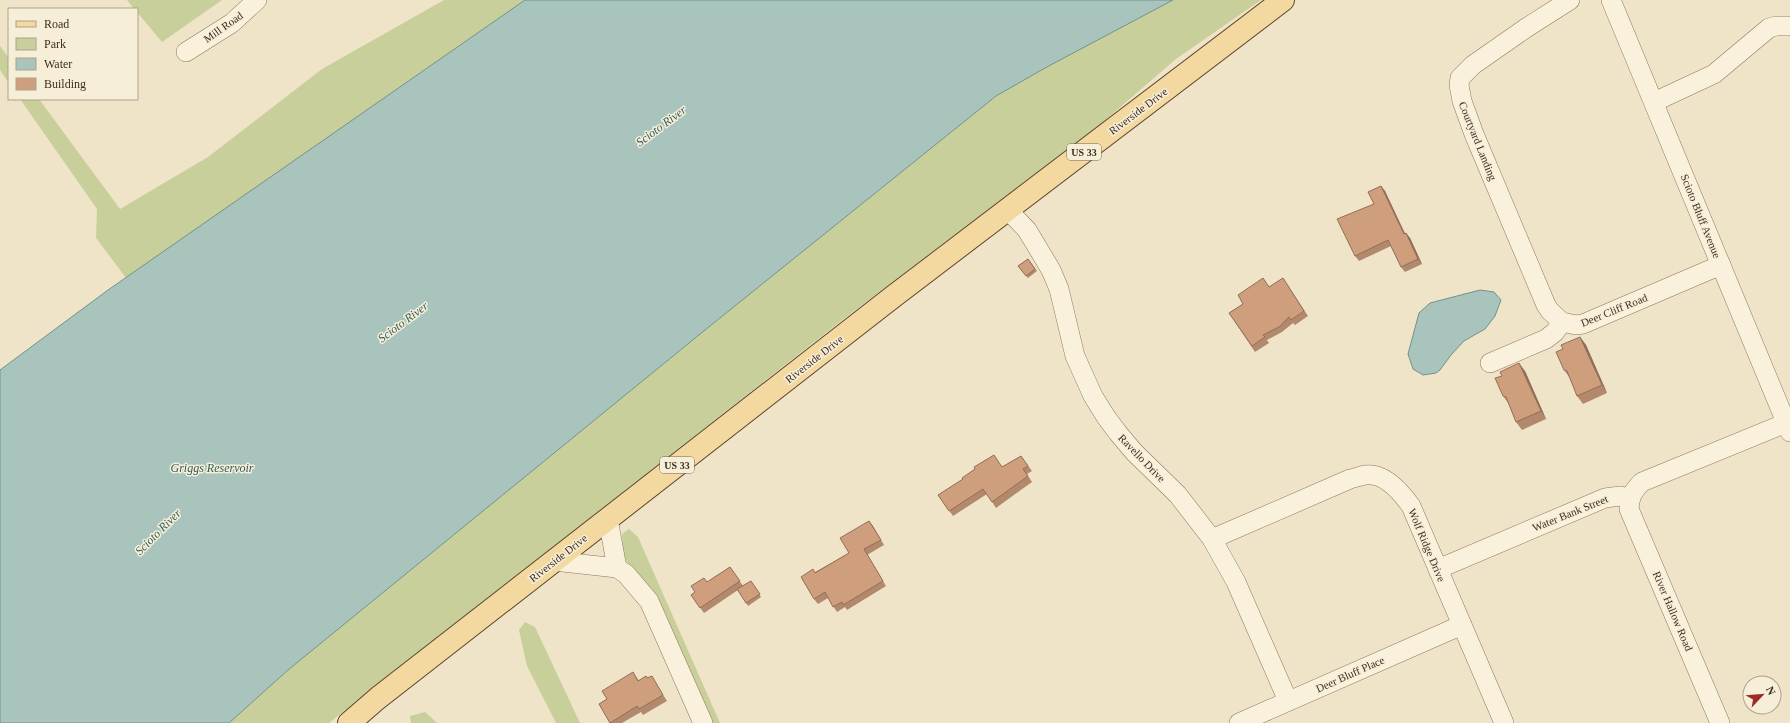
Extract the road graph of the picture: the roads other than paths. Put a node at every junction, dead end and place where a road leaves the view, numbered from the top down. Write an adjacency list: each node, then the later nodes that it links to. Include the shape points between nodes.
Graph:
1 (257, 0): 6 (street, Mill Road, via 232,23)
2 (1283, 0): 8 (main road, Riverside Drive / US 33)
3 (1570, 0): 10 (street, Courtyard Landing, via 1473,65 1460,78 1459,85 1462,102 1474,134 1546,305)
4 (1611, 0): 7 (street, Scioto Bluff Avenue)
5 (1790, 26): 7 (street, via 1769,28 1714,74)
6 (186, 52)
7 (1654, 102): 9 (street, Scioto Bluff Avenue)
8 (1008, 210): 14 (main road, Riverside Drive / US 33); 15 (street, Ravello Drive, via 1027,230 1051,270 1059,289 1075,356 1106,417 1134,452 1178,495)
9 (1721, 265): 10 (street, Deer Cliff Road, via 1583,324); 12 (street, Scioto Bluff Avenue)
10 (1562, 322): 11 (street, via 1556,332 1546,338)
11 (1490, 363)
12 (1788, 427): 13 (street, via 1642,482)
13 (1630, 498): 18 (street, Water Bank Street, via 1604,498); 25 (street, River Hallow Road, via 1629,509)
14 (608, 519): 16 (main road, Riverside Drive / US 33); 17 (street)
15 (1212, 539): 18 (street, Wolf Ridge Drive, via 1367,474 1384,479 1398,489 1411,506); 20 (street, Ravello Drive, via 1236,582)
16 (554, 561): 17 (street); 21 (main road, Riverside Drive / US 33, via 378,698)
17 (616, 568): 22 (street, via 626,574 649,601)
18 (1438, 569): 19 (street, Wolf Ridge Drive)
19 (1462, 625): 20 (street, Deer Bluff Place); 24 (street, Wolf Ridge Drive)
20 (1288, 702): 23 (street, Deer Bluff Place)
21 (350, 723)
22 (703, 723)
23 (1239, 723)
24 (1504, 723)
25 (1720, 723)

